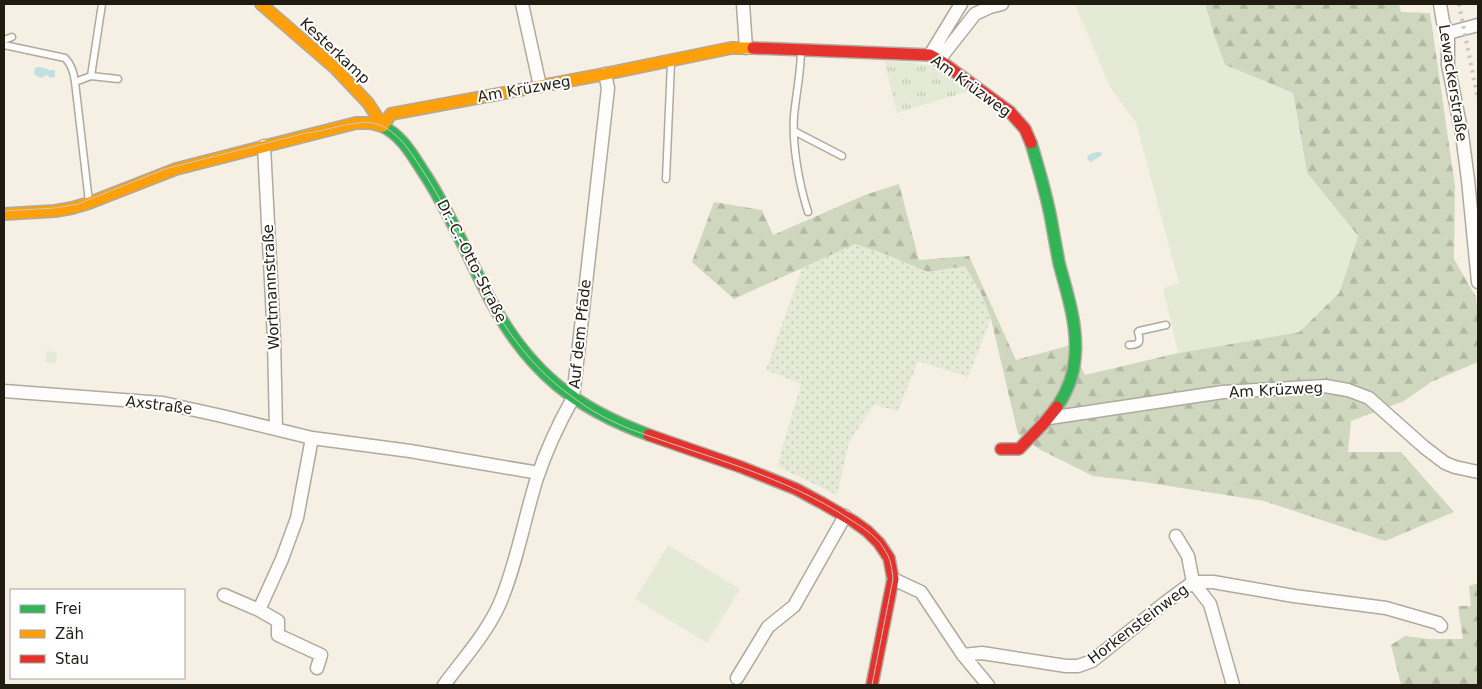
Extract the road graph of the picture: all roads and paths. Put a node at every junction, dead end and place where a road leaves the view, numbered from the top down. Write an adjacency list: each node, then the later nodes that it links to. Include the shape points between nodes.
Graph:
1 (102, 4): 18 (lane)
2 (261, 4): 22 (street, Kesterkamp, via 336,68 368,103)
3 (522, 4): 21 (street)
4 (743, 4): 13 (street)
5 (961, 4): 15 (street)
6 (1002, 4): 15 (street, via 975,14)
7 (1440, 4): 9 (street, Lewackerstraße)
8 (1478, 25): 9 (street)
9 (1448, 33): 30 (street, Lewackerstraße, via 1448,65 1462,134)
10 (12, 38): 11 (lane)
11 (4, 40)
12 (4, 45): 20 (lane, via 65,58 74,71)
13 (746, 48): 14 (street, Am Krüzweg); 16 (street, Am Krüzweg, via 731,48)
14 (800, 50): 15 (street, Am Krüzweg); 23 (lane)
15 (934, 57): 35 (street, Am Krüzweg, via 1010,112 1022,125 1031,143 1070,303 1076,349 1072,377)
16 (671, 61): 17 (street, Am Krüzweg); 26 (lane)
17 (605, 74): 21 (street, Am Krüzweg); 34 (street, Auf dem Pfade, via 608,88)
18 (91, 76): 19 (lane); 20 (lane)
19 (118, 79)
20 (75, 82): 27 (lane)
21 (540, 86): 22 (street, Am Krüzweg, via 391,114)
22 (383, 126): 24 (street, via 359,122); 34 (street, Dr.-C.-Otto-Straße, via 409,150 431,184 497,313 516,341 542,372)
23 (794, 131): 25 (lane); 28 (lane, via 797,169)
24 (264, 146): 27 (street, via 176,169); 36 (street, Wortmannstraße)
25 (842, 156)
26 (666, 179)
27 (89, 203): 29 (street, via 55,211)
28 (808, 212)
29 (4, 214)
30 (1478, 282)
31 (1166, 325): 32 (lane, via 1139,331 1139,343)
32 (1129, 345)
33 (4, 391): 36 (street, Axstraße, via 162,403)
34 (573, 398): 40 (street, Auf dem Pfade); 41 (street, Dr.-C.-Otto-Straße, via 616,423 762,475)
35 (1049, 418): 38 (street, Am Krüzweg, via 1019,449); 39 (street, Am Krüzweg, via 1223,392 1325,386 1369,398 1445,463)
36 (276, 429): 37 (street, Axstraße)
37 (312, 438): 40 (street, Axstraße); 46 (street, via 297,518)
38 (1001, 449)
39 (1478, 472)
40 (539, 473): 51 (street, Auf dem Pfade, via 500,602 490,624)
41 (845, 516): 43 (street, Dr.-C.-Otto-Straße, via 883,546 892,565); 50 (street, via 794,606 768,626)
42 (1176, 536): 44 (street, Horkensteinweg, via 1188,556)
43 (893, 579): 48 (street, via 921,592); 52 (street, Dr.-C.-Otto-Straße)
44 (1193, 582): 47 (street, Horkensteinweg, via 1213,582 1386,608); 48 (street, Horkensteinweg, via 1086,665 1066,666 982,653); 54 (street, via 1210,604)
45 (224, 595): 46 (street)
46 (259, 610): 49 (street, via 278,620 278,635 321,655)
47 (1441, 626)
48 (964, 654): 53 (street)
49 (316, 668)
50 (737, 678)
51 (444, 685)
52 (872, 685)
53 (988, 685)
54 (1232, 685)

